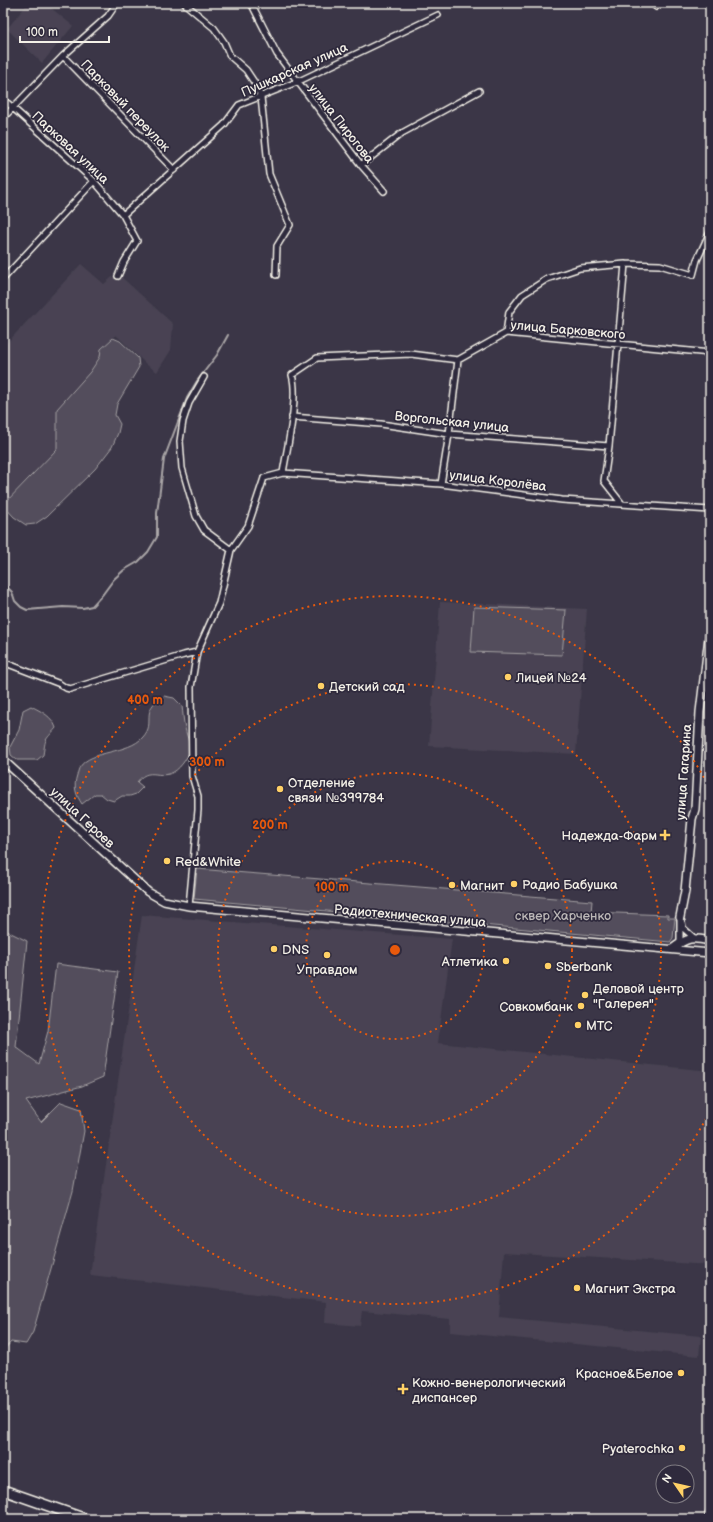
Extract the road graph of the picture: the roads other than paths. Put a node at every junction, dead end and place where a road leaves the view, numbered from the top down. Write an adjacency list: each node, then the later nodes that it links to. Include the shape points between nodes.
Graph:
1 (117, 3): 5 (street, via 108,16)
2 (184, 3): 8 (street, via 214,28 230,56 246,70)
3 (251, 3): 6 (street, улица Пирогова, via 276,54)
4 (438, 15): 6 (street, Пушкарская улица)
5 (63, 56): 10 (street); 13 (street, Парковый переулок)
6 (297, 82): 8 (street, Пушкарская улица); 12 (street, улица Пирогова)
7 (479, 91): 12 (street, via 402,133)
8 (261, 98): 13 (street, Пушкарская улица, via 239,105 224,125); 19 (street, via 269,174 290,225 277,246)
9 (3, 99): 10 (street, Парковая улица)
10 (13, 108): 11 (street); 14 (street, Парковая улица)
11 (3, 118)
12 (360, 165): 15 (street, улица Пирогова)
13 (174, 170): 16 (street, Пушкарская улица)
14 (94, 181): 16 (street, Парковая улица); 21 (street)
15 (384, 191)
16 (123, 215): 20 (street, Парковая улица, via 137,241)
17 (710, 232): 18 (street, via 693,275 660,265)
18 (625, 264): 22 (street, via 580,268 547,279 522,295 509,312); 23 (street)
19 (276, 275)
20 (118, 276)
21 (3, 279)
22 (506, 333): 23 (street, улица Барковского); 25 (street, улица Барковского)
23 (619, 343): 24 (street, улица Барковского); 29 (street)
24 (710, 353)
25 (458, 360): 27 (street, via 411,354 317,358 292,375 295,382); 28 (street)
26 (204, 377): 34 (street, via 189,402 183,421 180,441 182,468 196,516 204,530)
27 (292, 417): 28 (street, Воргольская улица, via 381,424); 30 (street)
28 (449, 434): 29 (street, Воргольская улица); 31 (street)
29 (609, 446): 32 (street, via 604,481)
30 (283, 473): 31 (street, улица Королёва); 34 (street, via 264,478 248,526)
31 (441, 484): 32 (street, улица Королёва, via 562,500)
32 (622, 504): 33 (street, улица Королёва)
33 (710, 510)
34 (231, 550): 36 (street, via 219,603)
35 (710, 629): 41 (street, улица Гагарина, via 700,712 695,809)
36 (197, 652): 37 (street, via 70,689); 40 (street, via 191,687 192,776 198,796 198,810)
37 (3, 662)
38 (3, 760): 39 (street, улица Героев)
39 (148, 892): 40 (street, Радиотехническая улица, via 164,901)
40 (189, 906): 46 (street, Радиотехническая улица)
41 (680, 917): 42 (street, via 684,928); 44 (street, улица Гагарина)
42 (694, 937): 43 (street); 44 (street); 45 (street)
43 (710, 941)
44 (680, 943): 46 (street); 47 (street)
45 (710, 945)
46 (672, 950): 47 (street, Радиотехническая улица)
47 (686, 950): 48 (street, Радиотехническая улица)
48 (709, 952)
49 (3, 1490): 51 (highway)
50 (710, 1512): 52 (street)
51 (86, 1519)
52 (709, 1519)

